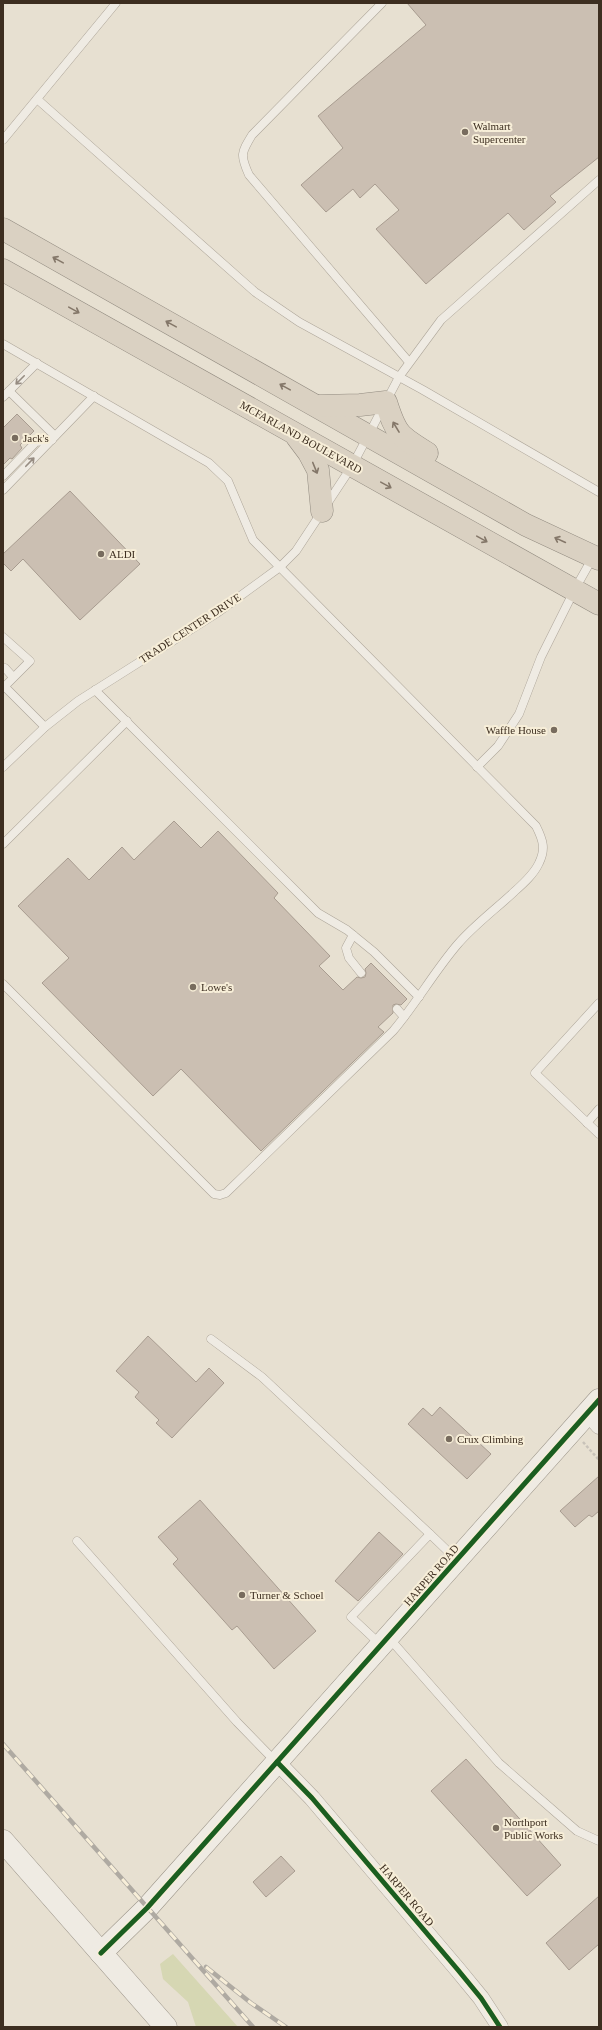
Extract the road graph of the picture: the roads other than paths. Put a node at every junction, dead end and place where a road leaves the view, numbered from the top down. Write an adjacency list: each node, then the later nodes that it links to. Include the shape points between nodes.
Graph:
1 (116, 3): 3 (lane)
2 (382, 3): 9 (lane, via 252,135 244,148 242,160 249,175)
3 (37, 99): 4 (lane); 11 (lane, via 255,292 299,322)
4 (3, 140)
5 (599, 180): 9 (lane, TRADE CENTER DRIVE, via 441,320)
6 (3, 229): 15 (highway, one-way to 6)
7 (3, 270): 17 (highway, MCFARLAND BOULEVARD, one-way to 17)
8 (3, 344): 10 (lane)
9 (409, 362): 11 (lane, TRADE CENTER DRIVE)
10 (37, 363): 12 (lane, one-way to 12); 13 (lane)
11 (399, 377): 14 (lane, TRADE CENTER DRIVE); 22 (lane)
12 (5, 396): 18 (lane)
13 (94, 396): 18 (lane); 26 (lane, via 209,463 228,481 253,540)
14 (386, 402): 15 (highway); 16 (lane, TRADE CENTER DRIVE); 24 (highway, one-way to 14, via 502,498 407,441 394,428)
15 (319, 406): 16 (highway)
16 (368, 434): 19 (lane, TRADE CENTER DRIVE); 24 (highway)
17 (295, 435): 19 (highway, MCFARLAND BOULEVARD); 23 (highway, one-way to 23, via 318,470)
18 (53, 438): 20 (lane, via 36,442); 21 (lane, one-way to 18)
19 (352, 466): 23 (lane, TRADE CENTER DRIVE); 27 (highway, MCFARLAND BOULEVARD, one-way to 27)
20 (3, 476)
21 (3, 490)
22 (599, 492)
23 (322, 511): 26 (lane, TRADE CENTER DRIVE, via 296,551)
24 (526, 525): 25 (highway, one-way to 24)
25 (597, 555): 27 (lane)
26 (280, 567): 33 (lane, TRADE CENTER DRIVE, via 217,613); 37 (lane)
27 (574, 589): 28 (highway, MCFARLAND BOULEVARD); 37 (lane, via 541,657 519,714 498,746)
28 (599, 604)
29 (3, 637): 31 (lane, via 30,661)
30 (4, 668): 31 (lane)
31 (13, 678): 32 (lane)
32 (4, 688): 35 (lane)
33 (95, 690): 34 (lane); 35 (lane, TRADE CENTER DRIVE)
34 (127, 721): 38 (lane); 39 (lane, via 318,913)
35 (45, 727): 36 (lane, TRADE CENTER DRIVE)
36 (3, 767)
37 (477, 767): 42 (lane, via 536,826 543,838 544,852 529,878 458,944)
38 (3, 844)
39 (353, 935): 40 (lane, via 346,948 349,958); 42 (lane)
40 (361, 973)
41 (3, 984): 45 (lane, via 214,1194 220,1195 226,1193)
42 (419, 997): 45 (lane)
43 (599, 1003): 47 (lane, via 534,1073)
44 (396, 1009): 45 (lane)
45 (404, 1018)
46 (599, 1109): 47 (lane)
47 (587, 1123): 48 (lane)
48 (599, 1134)
49 (211, 1339): 51 (lane, via 262,1377)
50 (595, 1413): 53 (street, HARPER ROAD, via 572,1429)
51 (430, 1534): 53 (lane); 54 (lane, via 351,1617)
52 (77, 1541): 55 (lane, via 236,1722)
53 (457, 1560): 54 (street, HARPER ROAD)
54 (385, 1641): 55 (street, HARPER ROAD); 56 (lane, via 499,1762 577,1831)
55 (277, 1762): 58 (street, HARPER ROAD, via 147,1908); 60 (street, HARPER ROAD, via 312,1798 448,1958)
56 (599, 1841)
57 (3, 1842): 58 (street)
58 (101, 1953): 59 (street)
59 (166, 2027)
60 (500, 2027)

